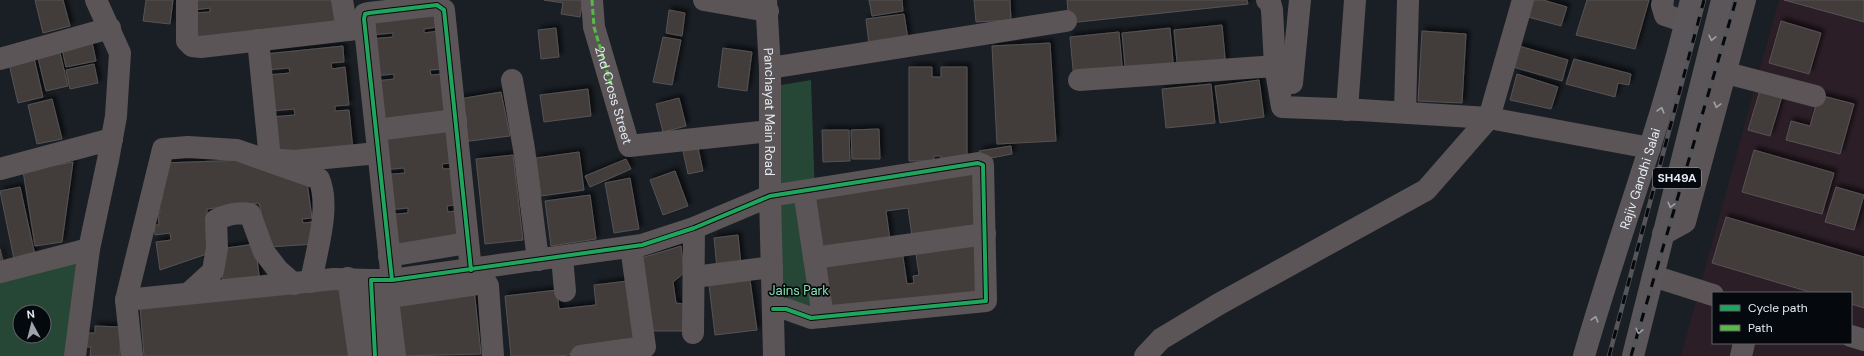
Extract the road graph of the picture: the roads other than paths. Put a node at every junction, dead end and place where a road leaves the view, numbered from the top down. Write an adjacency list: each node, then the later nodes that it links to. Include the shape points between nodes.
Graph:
1 (96, 0): 18 (street)
2 (187, 0): 20 (street, via 187,41 192,46)
3 (342, 0): 19 (street)
4 (592, 0): 35 (street, 2nd Cross Street, via 594,27 600,52 629,146)
5 (704, 0): 15 (street)
6 (1300, 0): 28 (street)
7 (1355, 0): 30 (street)
8 (1408, 0): 31 (street)
9 (1523, 0): 32 (street)
10 (1663, 0): 17 (street, via 1665,15)
11 (1691, 0): 17 (main road, Rajiv Gandhi Salai / SH49A)
12 (1722, 0): 24 (main road, SH49A, one-way to 24)
13 (1745, 0): 25 (street)
14 (1271, 5): 22 (street)
15 (767, 6): 23 (street, Panchayat Main Road)
16 (1066, 21): 23 (street)
17 (1686, 22): 37 (main road, Rajiv Gandhi Salai / SH49A, one-way to 17)
18 (110, 28): 21 (street); 36 (street, via 120,53)
19 (356, 29): 20 (street); 33 (street, via 365,14 440,6 444,10); 34 (street)
20 (258, 40): 38 (street, via 270,159 294,161)
21 (0, 59)
22 (1275, 66): 27 (street); 30 (street, via 1282,108)
23 (770, 68): 35 (street, Panchayat Main Road)
24 (1704, 68): 25 (street); 44 (main road, SH49A, one-way to 44)
25 (1725, 73): 29 (street); 44 (street, one-way to 44, via 1685,222)
26 (512, 80): 50 (street, via 524,149)
27 (1079, 80)
28 (1292, 83)
29 (1815, 96)
30 (1347, 110): 31 (street)
31 (1405, 112): 32 (street)
32 (1489, 118): 37 (street); 80 (street, via 1426,190 1219,304 1161,339)
33 (456, 120): 34 (street); 45 (street)
34 (376, 130): 38 (street)
35 (770, 131): 41 (street, Panchayat Main Road)
36 (112, 139): 39 (street); 47 (street)
37 (1650, 148): 81 (main road, Rajiv Gandhi Salai / SH49A, one-way to 37, via 1607,275)
38 (378, 154): 48 (street)
39 (0, 169)
40 (804, 191): 41 (street); 43 (street, via 983,165); 49 (street)
41 (770, 196): 42 (street); 51 (street, Panchayat Main Road)
42 (694, 228): 46 (street); 56 (street)
43 (985, 234): 49 (street); 65 (street, via 986,301)
44 (1663, 234): 55 (main road, SH49A)
45 (467, 243): 48 (street); 52 (street)
46 (631, 247): 54 (street); 78 (street, via 645,347)
47 (89, 249): 53 (street); 71 (street)
48 (389, 256): 58 (street)
49 (814, 258): 65 (street)
50 (538, 260): 52 (street); 54 (street)
51 (772, 267): 56 (street); 64 (street, Panchayat Main Road)
52 (471, 270): 59 (street)
53 (0, 272)
54 (564, 273): 77 (street, via 497,280)
55 (1653, 276): 62 (street); 82 (main road, SH49A, one-way to 82)
56 (694, 277): 66 (street)
57 (348, 278): 58 (street); 60 (street); 73 (street)
58 (386, 280): 59 (street); 74 (street)
59 (432, 282): 75 (street, via 388,299); 76 (street, via 487,284)
60 (302, 283): 61 (street); 61 (street, via 278,270 264,252 250,214 241,212 225,215 216,220 217,248 213,271); 63 (street, via 325,205 319,179 237,150 163,148)
61 (188, 293): 63 (street)
62 (1712, 295)
63 (126, 300): 72 (street)
64 (773, 309): 65 (street, via 786,309 811,318); 79 (street, Panchayat Main Road)
65 (823, 317)
66 (693, 332)
67 (1852, 336): 68 (street)
68 (1864, 340)
69 (1744, 344): 83 (street)
70 (1864, 353): 84 (street)
71 (75, 356)
72 (132, 356)
73 (359, 356)
74 (375, 356)
75 (394, 356)
76 (493, 356)
77 (505, 356)
78 (581, 356)
79 (774, 356)
80 (1145, 356)
81 (1584, 356)
82 (1633, 356)
83 (1741, 356)
84 (1863, 356)

